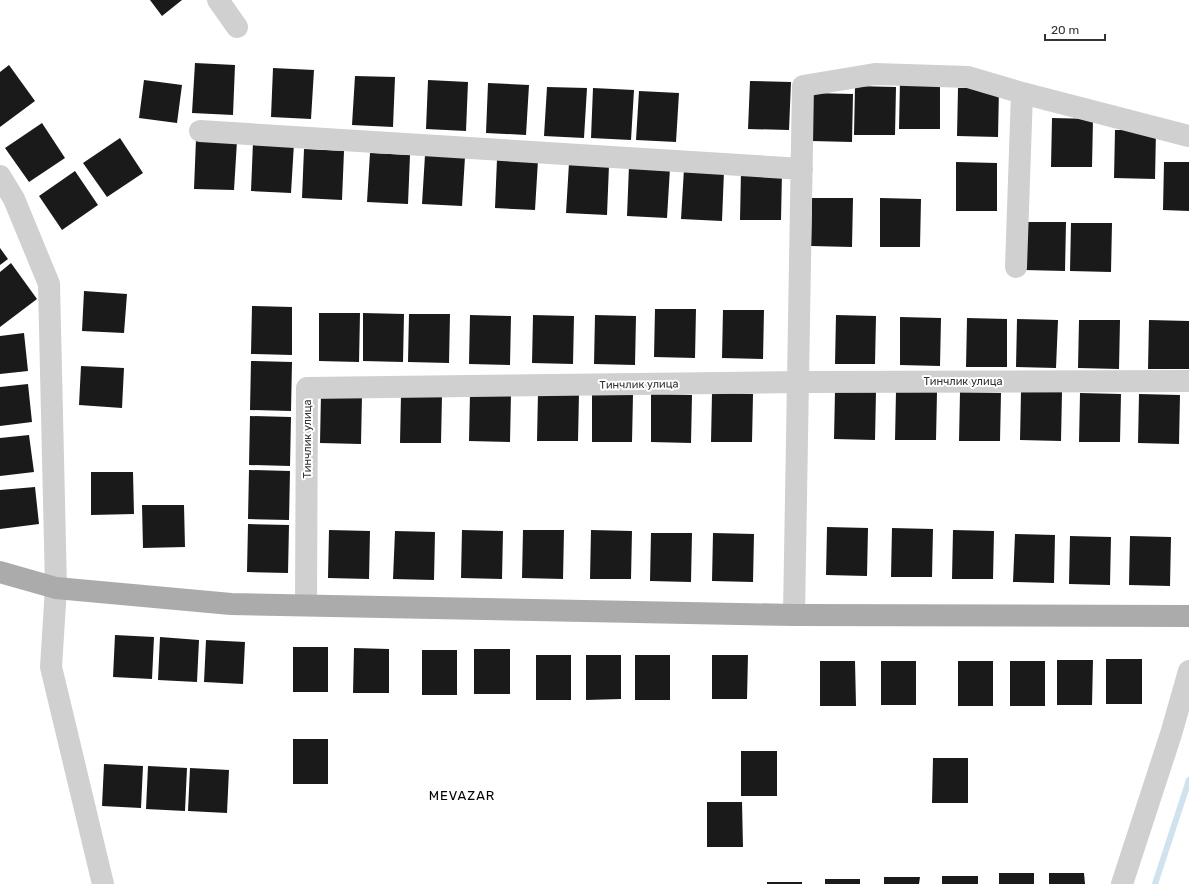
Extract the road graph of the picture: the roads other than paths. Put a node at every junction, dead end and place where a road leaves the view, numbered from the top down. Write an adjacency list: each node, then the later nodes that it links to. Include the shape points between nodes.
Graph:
1 (218, 0): 2 (street)
2 (237, 27)
3 (1022, 93): 5 (street); 6 (street, via 968,77 875,74 803,86); 8 (street)
4 (200, 131): 6 (street)
5 (1189, 136)
6 (802, 169): 10 (street)
7 (0, 176): 12 (street, via 14,199 49,284)
8 (1016, 267)
9 (1189, 381): 10 (street, Тинчлик улица)
10 (798, 382): 13 (street, Тинчлик улица, via 307,388); 14 (street)
11 (0, 572): 12 (main road)
12 (56, 588): 13 (main road, via 231,604); 17 (street, via 51,667)
13 (306, 605): 14 (main road)
14 (794, 615): 15 (main road)
15 (1189, 616)
16 (1189, 671): 18 (street)
17 (103, 884)
18 (1122, 884)

